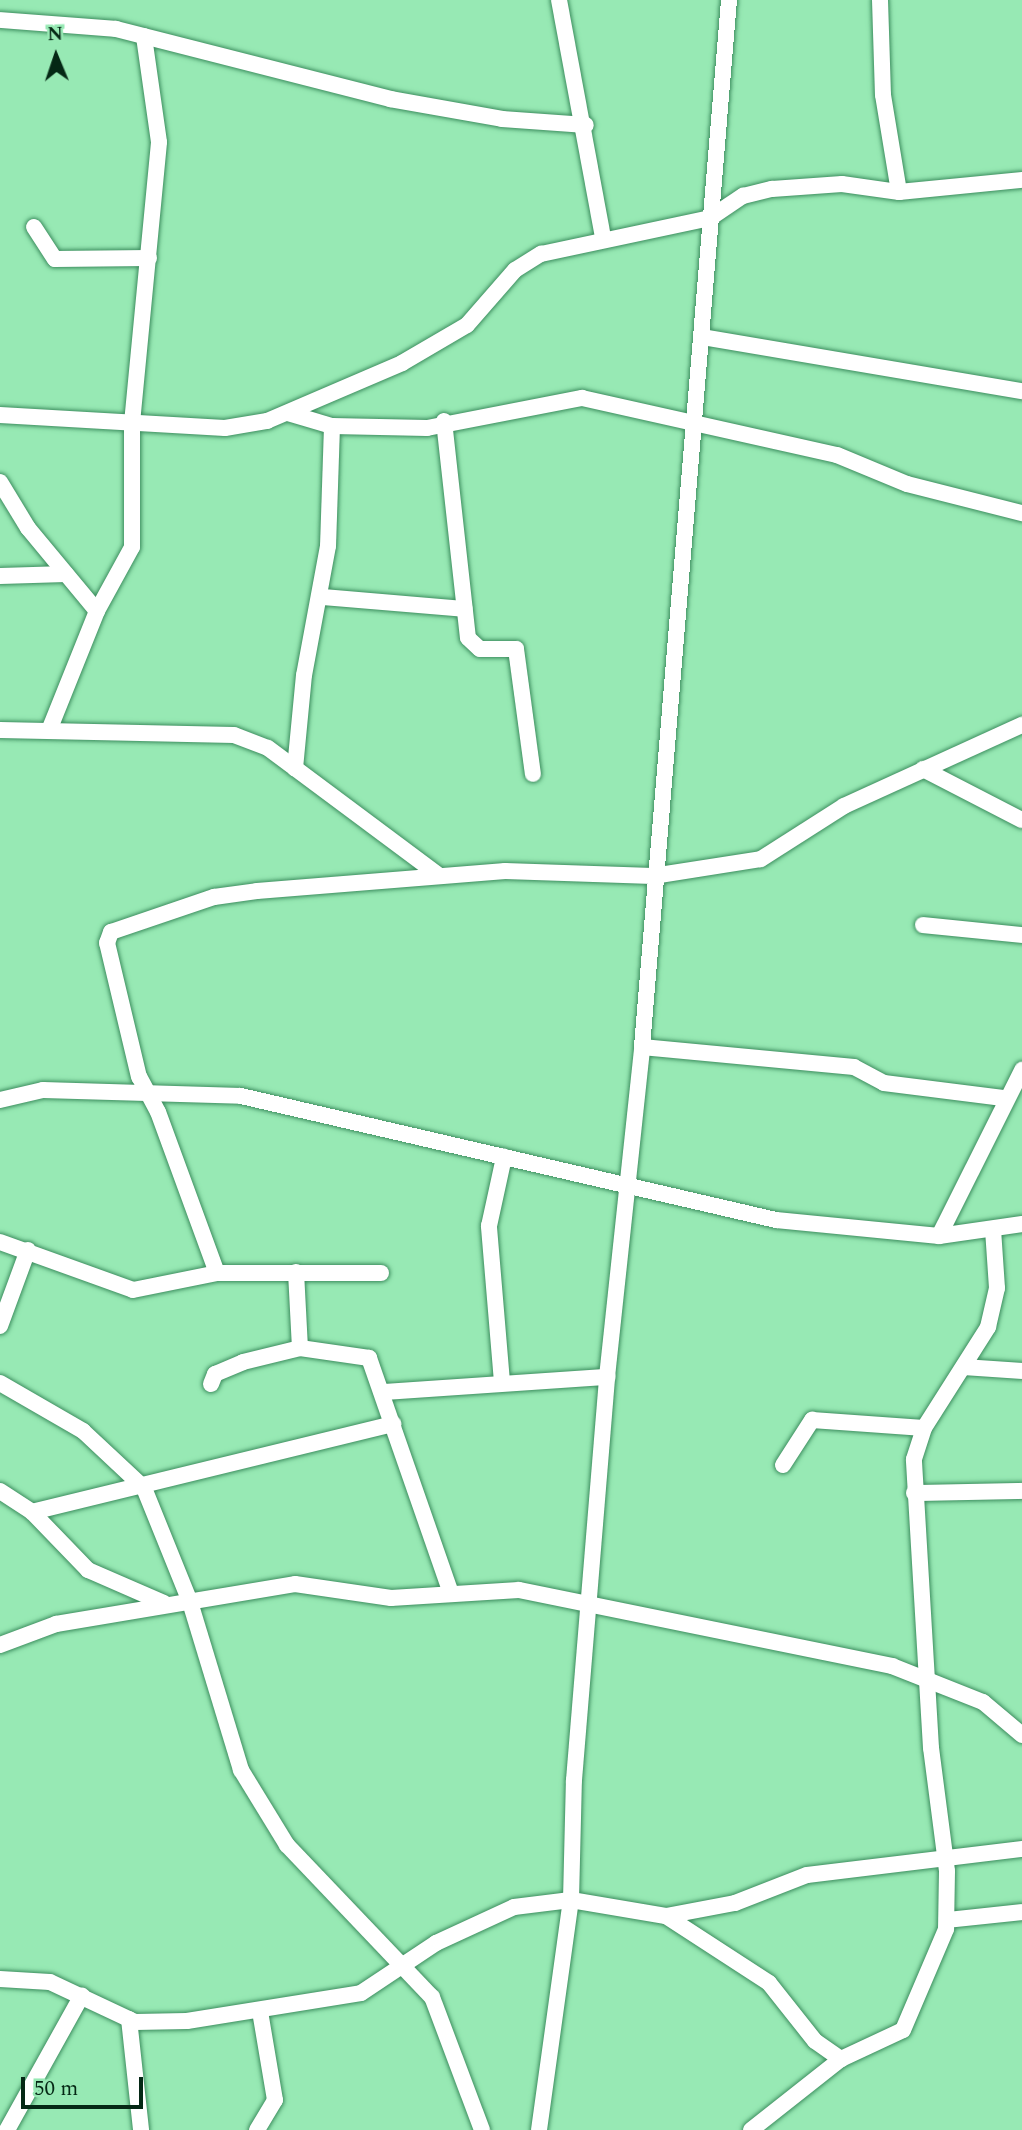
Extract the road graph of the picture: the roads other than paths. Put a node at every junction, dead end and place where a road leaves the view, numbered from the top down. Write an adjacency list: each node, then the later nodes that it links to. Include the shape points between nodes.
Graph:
1 (559, 0): 6 (street)
2 (729, 0): 9 (street)
3 (880, 0): 8 (street, via 883,95)
4 (0, 20): 5 (street)
5 (144, 36): 6 (street, via 390,99 502,119); 12 (street, via 159,142)
6 (586, 125): 11 (street)
7 (1022, 180): 8 (street)
8 (899, 192): 9 (street, via 842,184 772,189 743,196)
9 (710, 218): 11 (street); 13 (street)
10 (34, 227): 12 (street, via 55,259)
11 (603, 238): 15 (street, via 541,254 515,270 467,325 402,363)
12 (149, 258): 18 (street)
13 (702, 337): 14 (street); 20 (street)
14 (1022, 391)
15 (288, 413): 18 (street, via 225,428); 19 (street)
16 (0, 415): 18 (street)
17 (444, 421): 19 (street, via 387,432); 20 (street, via 582,398); 26 (street)
18 (132, 423): 27 (street, via 132,547)
19 (332, 426): 25 (street)
20 (695, 427): 22 (street, via 837,455 907,484); 36 (street)
21 (0, 482): 23 (street)
22 (1022, 513)
23 (66, 574): 24 (street); 27 (street)
24 (0, 576)
25 (322, 597): 26 (street); 31 (street, via 304,675)
26 (464, 608): 33 (street, via 472,646 516,649)
27 (97, 611): 29 (street)
28 (1022, 725): 32 (street)
29 (50, 728): 30 (street); 31 (street, via 234,735)
30 (0, 730)
31 (295, 769): 35 (street)
32 (923, 769): 34 (street); 36 (street, via 844,806 775,855)
33 (533, 774)
34 (1022, 820)
35 (437, 874): 36 (street, via 568,870); 41 (street, via 404,883 214,897 111,932 107,943 122,1013)
36 (653, 876): 39 (street)
37 (923, 925): 38 (street)
38 (1022, 935)
39 (642, 1047): 42 (street, via 854,1067 884,1083); 45 (street)
40 (1022, 1070): 42 (street)
41 (149, 1096): 43 (street, via 43,1090); 44 (street, via 241,1096); 52 (street)
42 (1003, 1098): 48 (street)
43 (0, 1100)
44 (504, 1157): 45 (street); 59 (street, via 489,1226)
45 (625, 1185): 48 (street, via 776,1220); 58 (street)
46 (1022, 1224): 47 (street)
47 (992, 1230): 48 (street); 56 (street, via 995,1301)
48 (939, 1236)
49 (0, 1242): 50 (street)
50 (28, 1250): 52 (street, via 133,1290); 54 (street)
51 (296, 1272): 52 (street); 53 (street); 55 (street)
52 (217, 1273)
53 (381, 1273)
54 (0, 1326)
55 (300, 1348): 61 (street, via 243,1362 215,1374); 62 (street, via 365,1355)
56 (964, 1367): 57 (street); 64 (street)
57 (1022, 1371)
58 (607, 1377): 59 (street); 72 (street)
59 (502, 1382): 62 (street)
60 (0, 1383): 66 (street, via 83,1431)
61 (211, 1384)
62 (385, 1392): 63 (street)
63 (393, 1424): 66 (street); 71 (street)
64 (924, 1428): 65 (street, via 812,1420); 69 (street, via 914,1459)
65 (783, 1465)
66 (144, 1488): 70 (street); 73 (street)
67 (0, 1491): 70 (street)
68 (1022, 1491): 69 (street)
69 (914, 1493): 76 (street, via 923,1558)
70 (32, 1512): 74 (street, via 88,1570)
71 (450, 1593): 72 (street, via 519,1590); 73 (street, via 380,1597 295,1584)
72 (589, 1600): 76 (street, via 858,1656); 80 (street)
73 (190, 1602): 74 (street); 84 (street, via 231,1746 258,1801 287,1845)
74 (164, 1603): 75 (street, via 56,1624)
75 (0, 1645)
76 (926, 1678): 77 (street, via 983,1702); 79 (street)
77 (1022, 1735)
78 (1022, 1849): 79 (street)
79 (944, 1863): 82 (street, via 807,1875 735,1903); 83 (street)
80 (571, 1900): 82 (street); 84 (street, via 492,1914); 94 (street)
81 (1022, 1912): 83 (street)
82 (666, 1916): 89 (street, via 769,1983 816,2041)
83 (947, 1920): 89 (street, via 910,2021)
84 (400, 1968): 87 (street, via 361,1993); 93 (street, via 416,1978 439,2009)
85 (0, 1979): 86 (street, via 50,1982)
86 (82, 1995): 88 (street); 90 (street)
87 (260, 2011): 88 (street, via 187,2021); 92 (street, via 275,2099)
88 (129, 2019): 91 (street)
89 (841, 2059): 95 (street)
90 (7, 2130)
91 (141, 2130)
92 (257, 2130)
93 (482, 2130)
94 (539, 2130)
95 (751, 2130)

